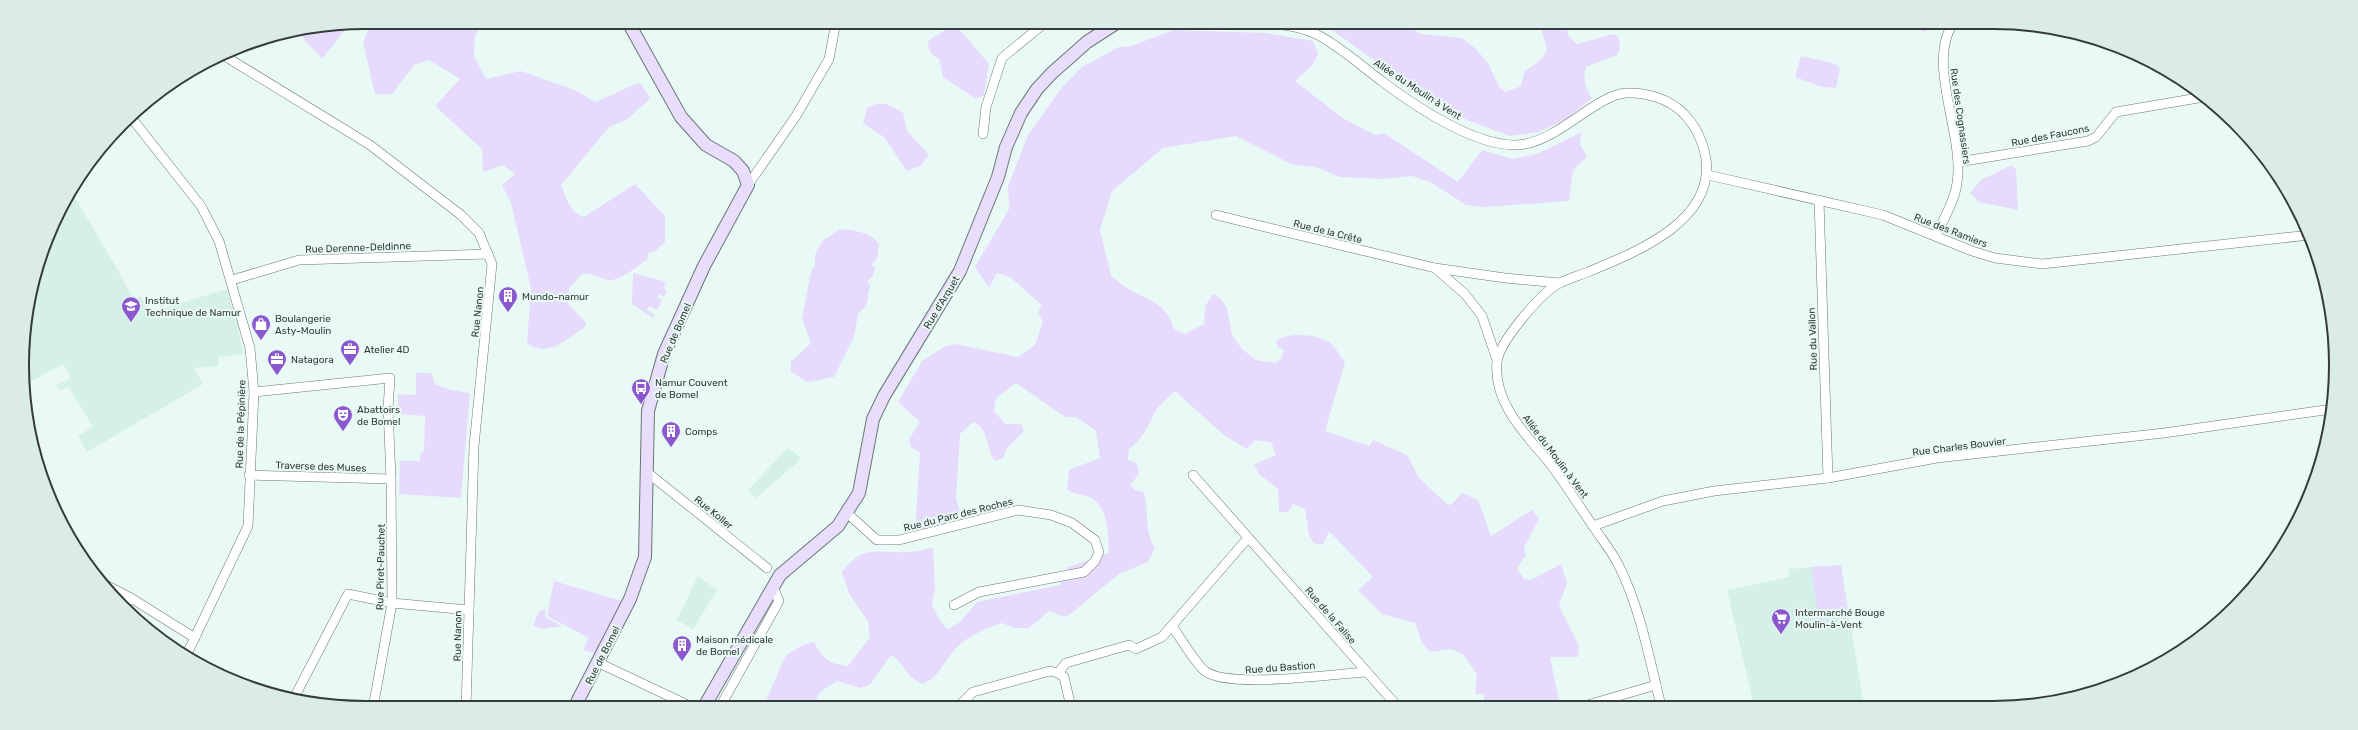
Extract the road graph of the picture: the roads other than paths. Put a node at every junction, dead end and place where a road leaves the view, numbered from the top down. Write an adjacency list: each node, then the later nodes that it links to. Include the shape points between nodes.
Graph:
1 (632, 29): 13 (street, via 681,117 706,145 734,161 743,171)
2 (835, 29): 13 (street, via 829,59 796,116)
3 (1037, 29): 10 (street, via 1002,58 986,106)
4 (1107, 29): 30 (street, Rue d'Arquet, via 1087,42 1052,73 1037,89 1021,113 960,271 884,396 873,419 859,493)
5 (1296, 29): 12 (street, Allée du Moulin à Vent, via 1313,33 1331,43 1387,85 1445,122 1482,140 1502,146 1527,144 1548,138 1606,100 1624,93 1656,97 1684,113 1697,130 1704,149)
6 (1949, 29): 11 (street, Rue des Cognassiers, via 1943,46 1943,63)
7 (229, 58): 18 (street, Rue Nanon, via 370,145 470,223 479,233)
8 (2198, 98): 11 (street, Rue des Faucons, via 2116,112 2096,137 2088,141)
9 (134, 121): 20 (street, Rue de la Pépinière, via 201,206 219,241)
10 (984, 134)
11 (1958, 162): 16 (street, Rue des Cognassiers, via 1957,183)
12 (1708, 175): 14 (street, Rue des Ramiers); 21 (street, Allée du Moulin à Vent, via 1702,195 1674,227 1630,255)
13 (748, 185): 25 (street, Rue de Bomel, via 704,266 664,354 648,411)
14 (1819, 200): 16 (street, Rue des Ramiers, via 1882,215); 28 (street, Rue du Vallon)
15 (1216, 215): 19 (street, Rue de la Crête)
16 (1936, 236): 17 (street, Rue des Ramiers, via 1995,258 2042,264)
17 (2303, 236)
18 (488, 254): 20 (street, Rue Derenne-Deldinne, via 299,260); 40 (street, Rue Nanon, via 492,264 491,283 474,446)
19 (1435, 268): 21 (street, Rue de la Crête); 22 (street, Rue de la Crête, via 1465,294 1482,316)
20 (232, 280): 23 (street, Rue de la Pépinière, via 250,348)
21 (1559, 283): 22 (street, Allée du Moulin à Vent, via 1536,301 1512,333)
22 (1497, 360): 31 (street, Allée du Moulin à Vent, via 1503,400 1520,428 1568,487)
23 (254, 392): 26 (street, Rue de la Pépinière); 29 (street, via 390,378 388,408)
24 (2326, 410): 28 (street, Rue Charles Bouvier, via 2164,433 1937,458)
25 (648, 473): 33 (street, Rue Koller); 44 (street, Rue de Bomel, via 645,557 630,599)
26 (249, 474): 29 (street, Traverse des Muses); 42 (street, Rue de la Pépinière, via 248,526)
27 (1193, 475): 32 (street, Rue de la Falise)
28 (1828, 478): 31 (street, Rue Charles Bouvier, via 1714,491 1663,501)
29 (391, 479): 38 (street, Rue Piret-Pauchet)
30 (847, 514): 34 (street, Rue d'Arquet, via 838,526 780,574); 39 (street, Rue du Parc des Roches, via 877,540 899,540 1018,510 1051,515 1072,523 1095,540 1099,552 1084,572 978,592)
31 (1593, 526): 47 (street, Allée du Moulin à Vent, via 1618,564 1627,584)
32 (1248, 538): 41 (street); 45 (street, Rue de la Falise)
33 (767, 568)
34 (773, 587): 53 (street, Rue d'Arquet); 54 (street, via 778,601)
35 (114, 589): 36 (street)
36 (131, 598): 37 (street); 42 (street)
37 (127, 603)
38 (392, 603): 40 (street); 48 (street, via 348,594); 49 (street, Rue Piret-Pauchet)
39 (954, 605)
40 (469, 610): 50 (street, Rue Nanon)
41 (1172, 626): 45 (street, Rue du Bastion, via 1205,671 1215,676 1238,681); 46 (street, via 1162,637 1136,649 1129,645 1066,662)
42 (195, 638): 43 (street, Rue de la Pépinière)
43 (189, 651)
44 (599, 663): 51 (street, Rue de Bomel); 52 (street)
45 (1366, 672): 57 (street, Rue de la Falise)
46 (1058, 673): 55 (street, via 1050,671 974,692); 56 (street, via 1064,677)
47 (1656, 685): 58 (street); 59 (street, Allée du Moulin à Vent)
48 (296, 694)
49 (374, 701)
50 (466, 701)
51 (578, 701)
52 (679, 701)
53 (707, 701)
54 (723, 701)
55 (964, 701)
56 (1070, 701)
57 (1393, 701)
58 (1601, 701)
59 (1660, 701)

